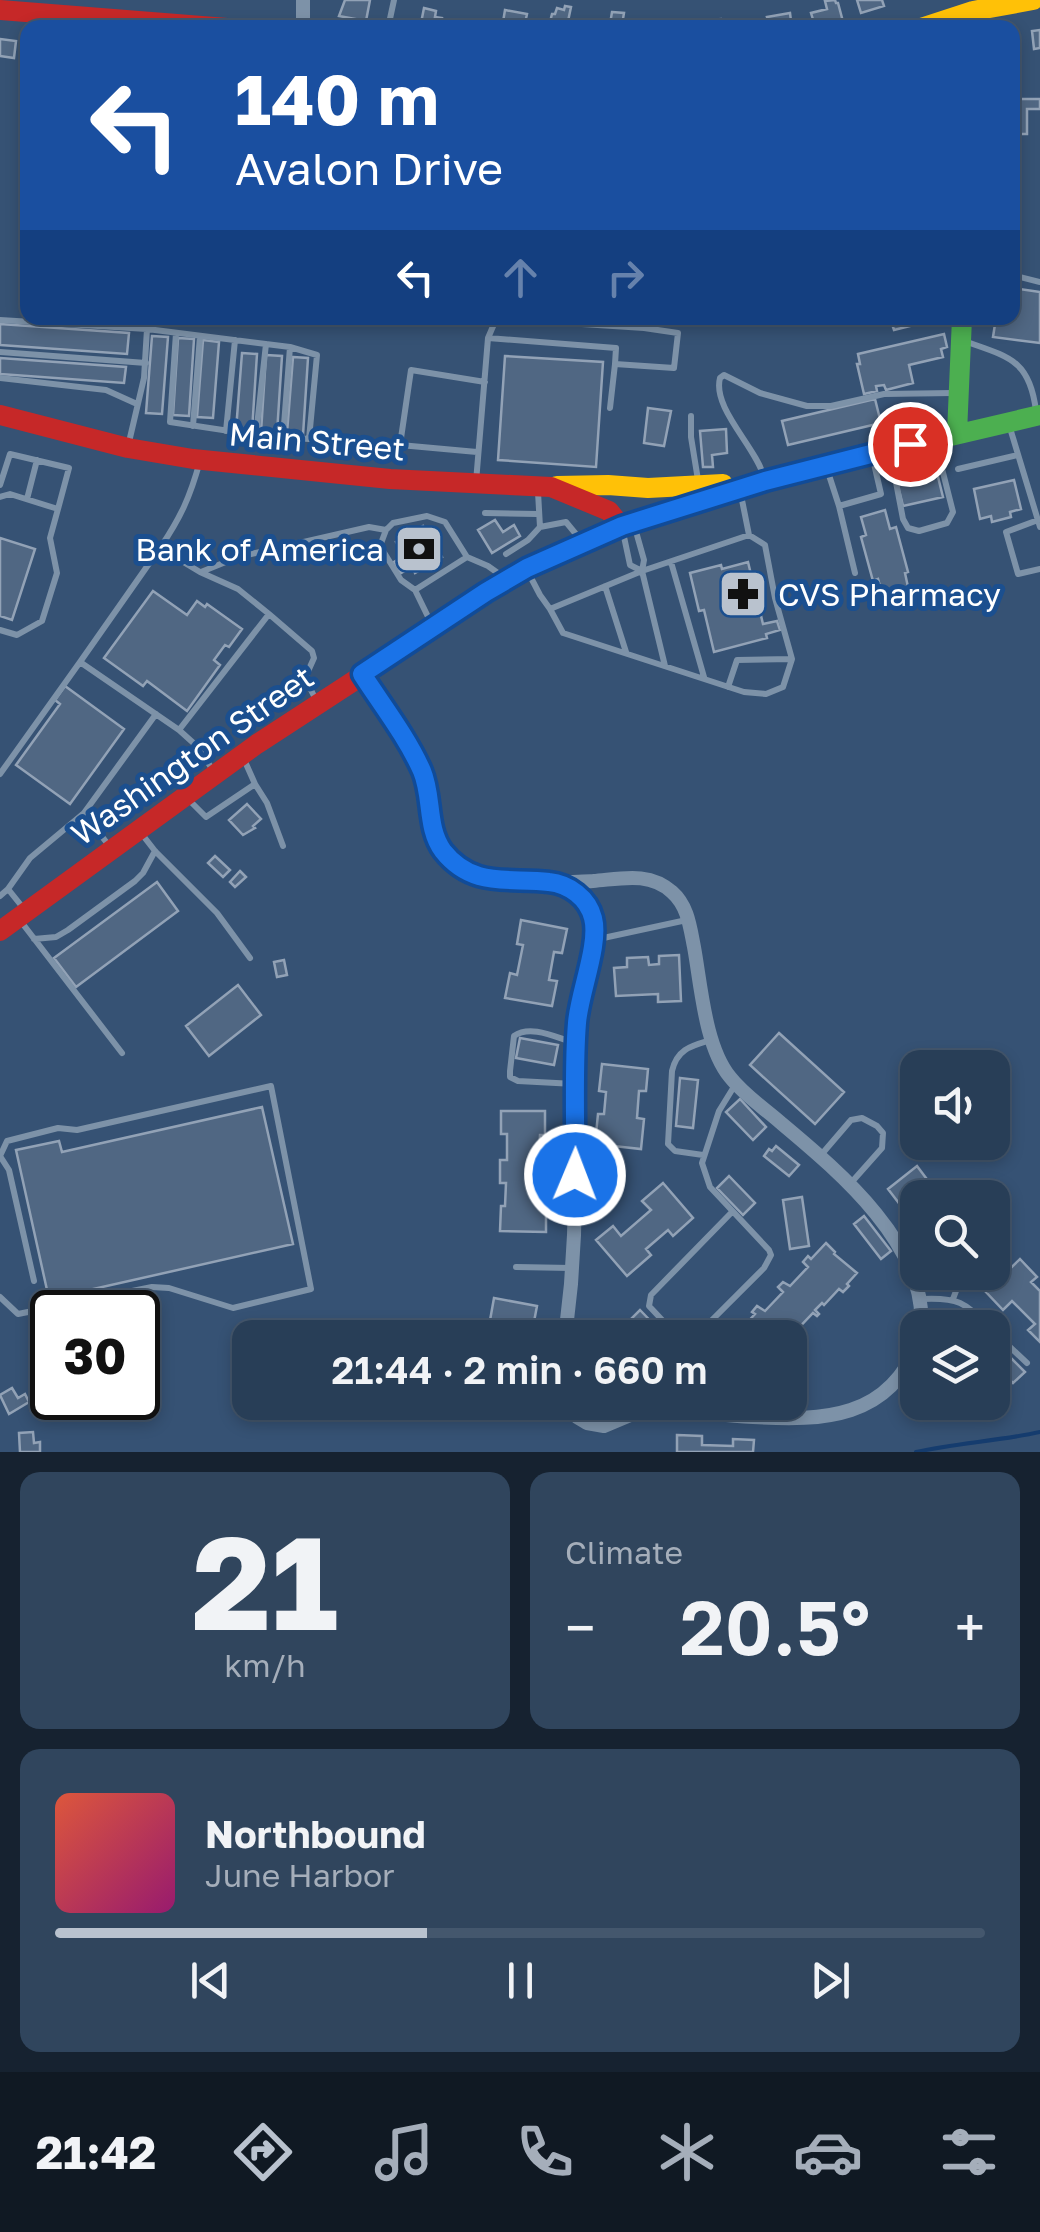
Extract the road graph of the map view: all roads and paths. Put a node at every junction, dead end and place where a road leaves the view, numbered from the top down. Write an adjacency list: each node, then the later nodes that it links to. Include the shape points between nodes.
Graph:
1 (1033, 0): 3 (main road)
2 (0, 10): 4 (main road)
3 (972, 13)
4 (127, 20)
5 (92, 325): 9 (lane)
6 (494, 325): 12 (lane)
7 (597, 325): 19 (lane, via 678,333 674,368)
8 (962, 325): 14 (main road)
9 (147, 328): 10 (lane); 18 (lane)
10 (176, 332): 11 (lane); 29 (lane, via 170,422)
11 (200, 336): 13 (lane); 29 (lane)
12 (488, 338): 19 (lane, via 616,348); 21 (lane)
13 (234, 340): 15 (lane); 30 (lane)
14 (961, 340): 22 (main road); 26 (lane, via 1018,364)
15 (266, 344): 16 (lane); 32 (lane)
16 (290, 347): 33 (lane); 33 (lane, via 317,355 309,439)
17 (0, 352): 18 (lane)
18 (146, 363): 23 (lane)
19 (615, 364): 24 (lane)
20 (0, 378): 23 (lane, via 106,390)
21 (485, 382): 36 (lane); 36 (lane, via 410,370 400,445)
22 (959, 392): 31 (main road); 43 (lane, via 807,406 724,375 720,394)
23 (138, 404): 35 (lane)
24 (610, 408)
25 (0, 415): 35 (main road, Main Street)
26 (1038, 415): 28 (main road, Washington Street)
27 (691, 416): 47 (lane)
28 (1008, 422): 31 (main road, Washington Street); 38 (lane)
29 (194, 426): 30 (lane)
30 (226, 431): 32 (lane)
31 (957, 433): 34 (main road, Washington Street)
32 (256, 435): 33 (lane)
33 (283, 438)
34 (934, 439): 37 (main road, Washington Street); 37 (lane, via 952,512 947,523 919,530 902,519)
35 (128, 448): 40 (main road, Main Street)
36 (477, 452): 44 (lane)
37 (881, 452): 41 (main road, Washington Street); 52 (lane, via 881,494)
38 (1018, 455): 42 (lane); 57 (lane)
39 (37, 460): 46 (lane, via 10,454); 51 (lane); 53 (lane, via 70,468)
40 (200, 460): 44 (main road, Main Street); 62 (lane, via 181,517)
41 (825, 466): 43 (main road, Washington Street); 52 (lane)
42 (958, 469)
43 (765, 481): 47 (main road); 49 (main road, Washington Street)
44 (476, 483): 48 (main road, Main Street)
45 (594, 484): 47 (main road); 48 (main road); 56 (main road, via 615,496)
46 (0, 485)
47 (699, 486)
48 (544, 487): 55 (lane); 56 (main road, Main Street, via 594,503)
49 (740, 489): 56 (main road, Washington Street); 60 (lane)
50 (0, 497): 51 (lane)
51 (26, 499): 53 (lane)
52 (839, 506): 70 (lane)
53 (58, 509): 77 (lane, via 50,538 57,572 42,621 17,636)
54 (484, 513): 55 (lane)
55 (537, 514): 58 (lane)
56 (628, 524): 61 (main road, Washington Street); 68 (lane, via 644,560); 68 (lane, via 630,565)
57 (1039, 524): 67 (lane, via 1006,532 1018,574)
58 (540, 526): 61 (lane, via 566,522); 63 (lane)
59 (386, 530): 64 (lane, via 393,522 426,516 445,522); 69 (lane, via 369,527 238,556); 73 (lane, via 380,546)
60 (749, 536): 65 (lane); 79 (lane, via 765,545)
61 (582, 542): 66 (main road, Washington Street)
62 (160, 548): 69 (lane); 80 (lane)
63 (506, 554)
64 (467, 557): 71 (lane); 73 (lane)
65 (671, 562): 68 (lane); 83 (lane)
66 (527, 568): 71 (main road, Washington Street); 74 (lane)
67 (1040, 569)
68 (642, 571): 72 (lane); 81 (lane)
69 (200, 572): 75 (lane)
70 (855, 574)
71 (507, 580): 76 (main road, Washington Street)
72 (606, 586): 74 (lane); 78 (lane)
73 (415, 590): 76 (lane)
74 (550, 609): 78 (lane, via 563,633)
75 (269, 614): 85 (lane, via 312,651 305,678); 87 (lane)
76 (434, 628): 82 (main road, Washington Street)
77 (0, 630)
78 (626, 652): 81 (lane)
79 (792, 660): 84 (lane, via 737,660); 84 (lane, via 782,687 766,694)
80 (80, 662): 86 (lane); 90 (lane)
81 (665, 666): 83 (lane)
82 (362, 674): 85 (main road, Washington Street); 98 (street, via 422,773 436,839 453,861 483,877)
83 (704, 678): 84 (lane)
84 (728, 687)
85 (318, 702): 88 (main road, Washington Street)
86 (156, 714): 87 (lane); 93 (lane)
87 (178, 730): 89 (lane)
88 (241, 754): 89 (main road, Washington Street); 91 (lane)
89 (215, 772): 92 (main road, Washington Street)
90 (0, 774)
91 (254, 784): 92 (lane, via 206,817); 95 (lane)
92 (184, 795): 94 (main road, Washington Street)
93 (84, 813): 96 (lane); 99 (lane, via 30,858)
94 (138, 828): 96 (main road, Washington Street); 97 (lane)
95 (283, 846)
96 (111, 848): 101 (main road, Washington Street)
97 (155, 851): 104 (lane, via 135,881 68,930); 106 (lane)
98 (550, 882): 102 (street, via 650,880 674,894); 105 (street, via 573,890 588,905)
99 (8, 889): 100 (lane); 101 (lane)
100 (0, 896)
101 (22, 914): 103 (main road, Washington Street); 104 (lane)
102 (688, 914): 105 (lane, via 682,921); 107 (street)
103 (0, 931)
104 (33, 940): 109 (lane)
105 (593, 941): 108 (street)
106 (250, 958)
107 (713, 1040): 111 (street); 112 (lane, via 680,1052 672,1071 668,1144)
108 (576, 1043): 110 (street); 110 (lane, via 518,1032 510,1076)
109 (122, 1053)
110 (576, 1084): 118 (street)
111 (736, 1084): 112 (lane); 114 (street)
112 (703, 1154): 116 (lane, via 710,1187)
113 (0, 1156): 119 (lane, via 9,1170); 121 (lane, via 8,1141 58,1128 77,1130 271,1086 312,1289 233,1308 152,1286 18,1314)
114 (820, 1156): 115 (street); 115 (lane, via 851,1120 877,1126 882,1148)
115 (850, 1185): 122 (street, via 901,1251)
116 (731, 1212): 127 (lane, via 651,1295 649,1306); 128 (lane, via 770,1256)
117 (516, 1267): 118 (lane)
118 (572, 1268): 126 (street)
119 (34, 1281)
120 (957, 1290): 123 (lane)
121 (0, 1297)
122 (920, 1299): 123 (lane); 124 (street)
123 (954, 1299): 125 (lane)
124 (920, 1310)
125 (972, 1310)
126 (567, 1320)
127 (662, 1320)
128 (712, 1320)
129 (1010, 1346): 130 (lane)
130 (1027, 1363)
131 (900, 1375): 132 (street, via 886,1393 856,1410)
132 (807, 1418)
133 (582, 1420): 134 (street, via 604,1426)
134 (618, 1420)

